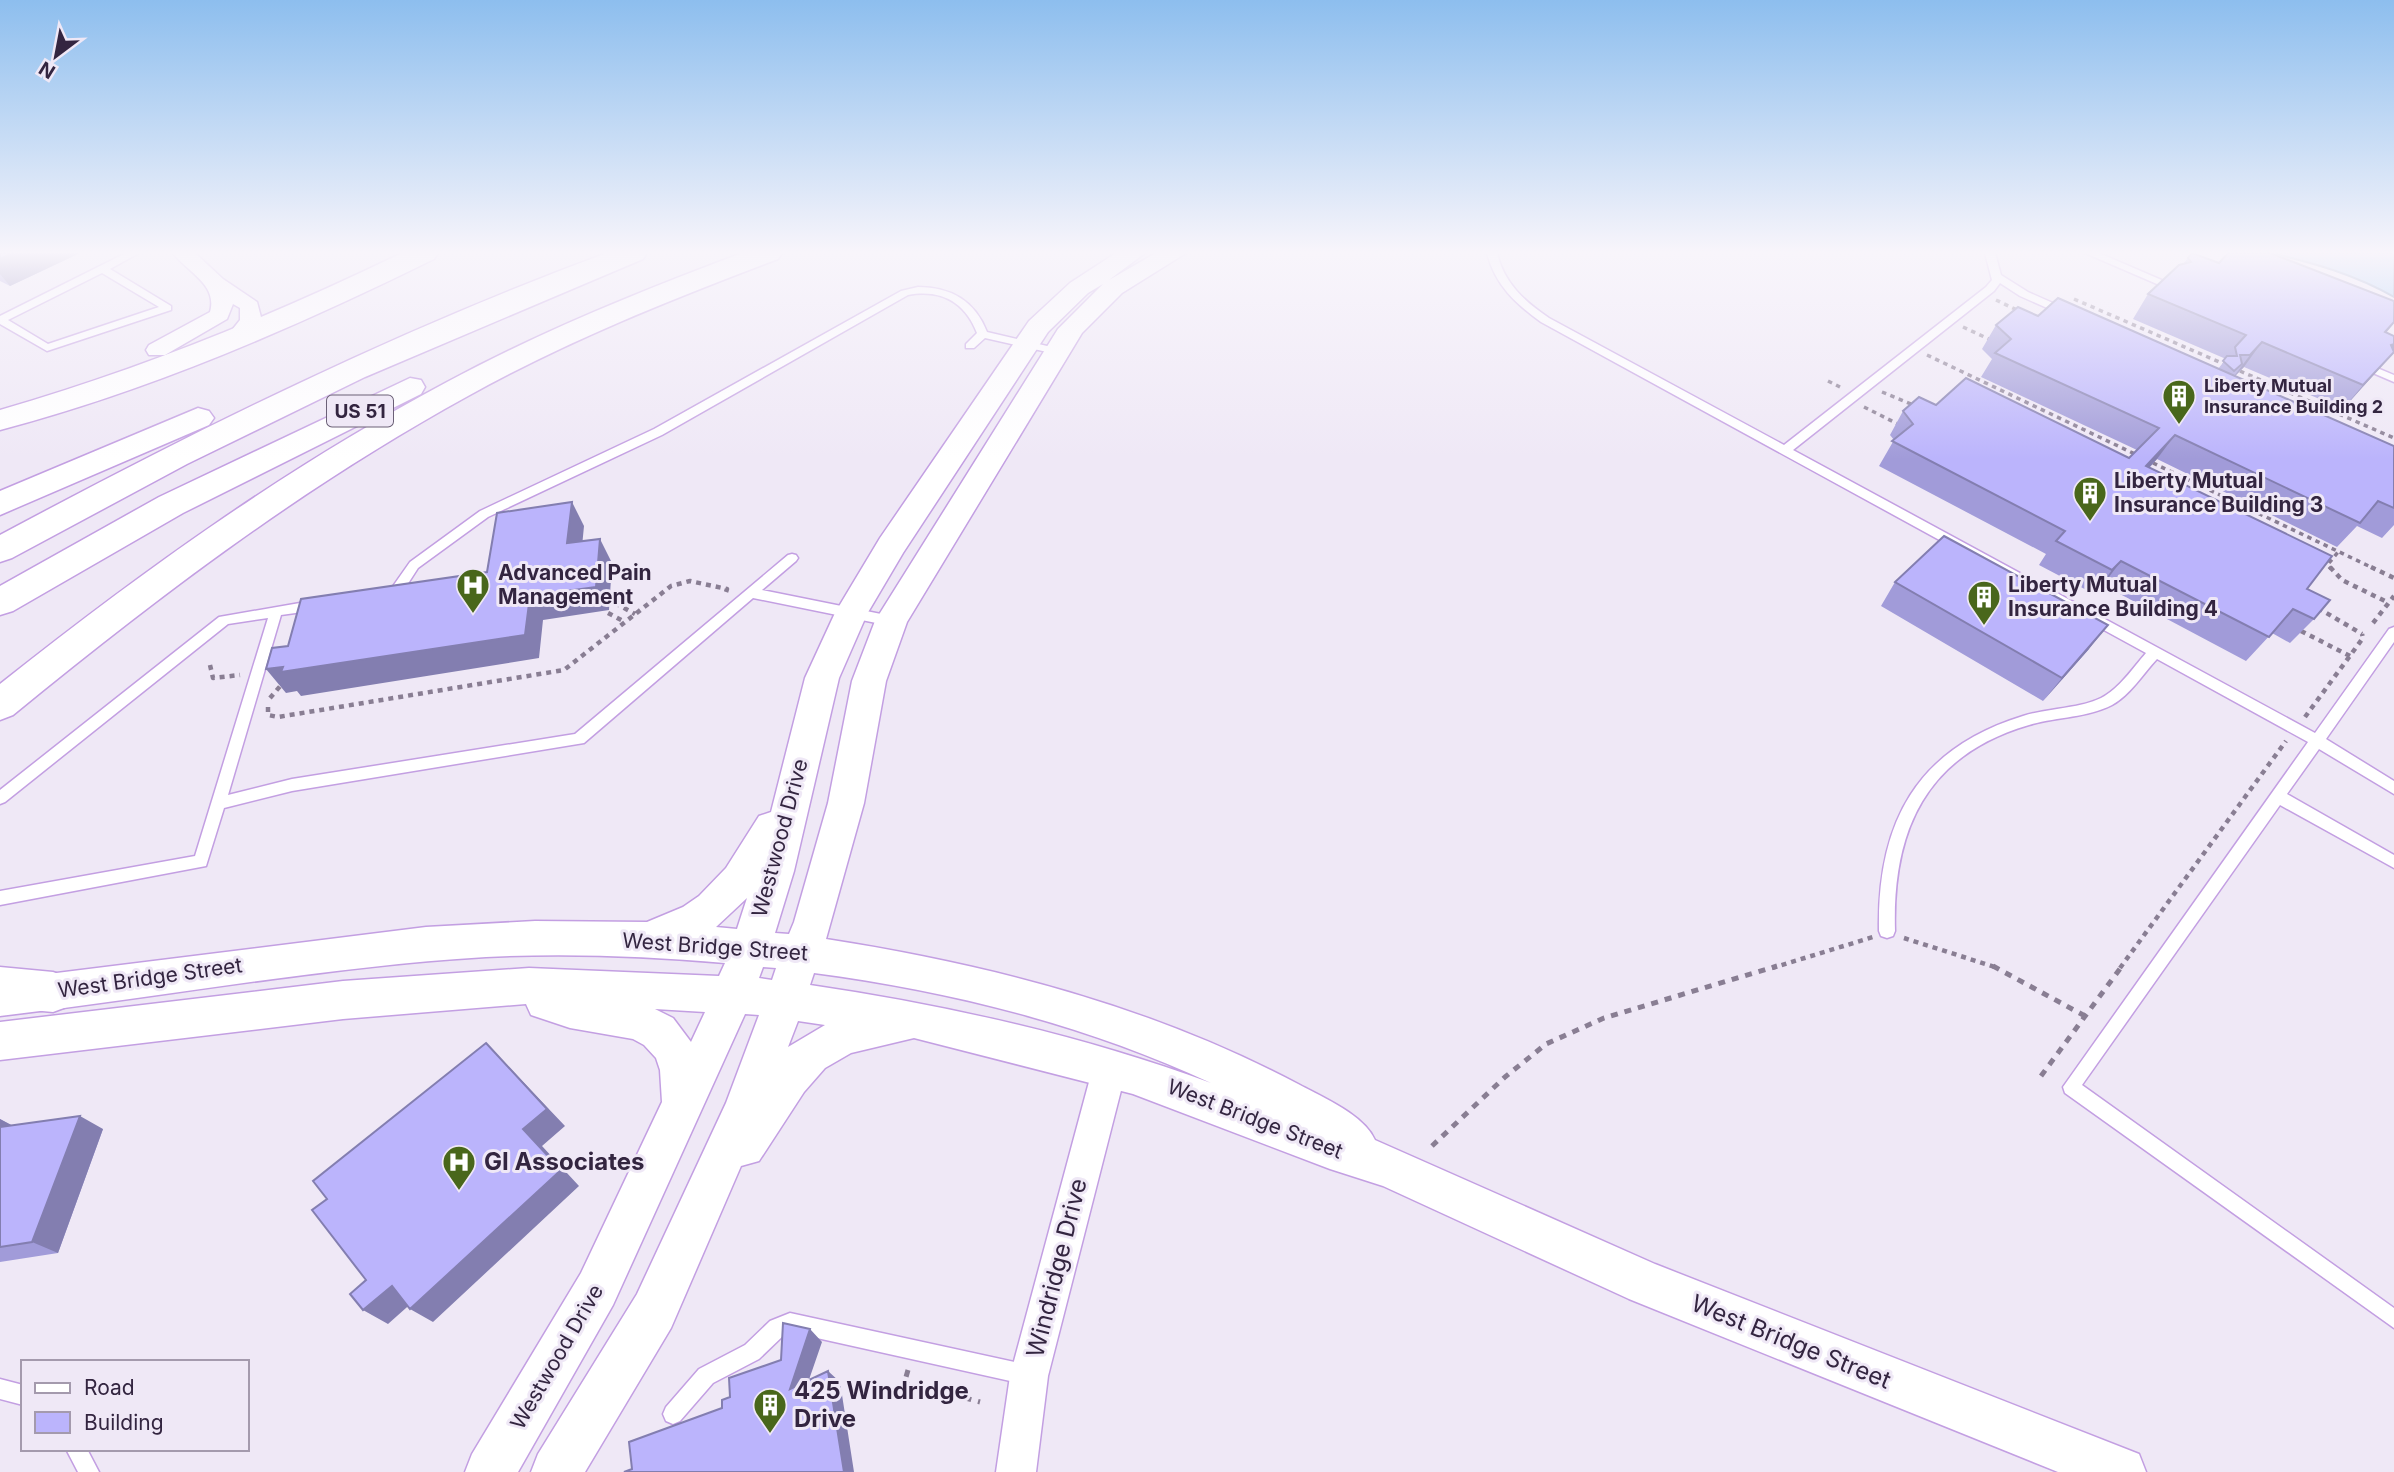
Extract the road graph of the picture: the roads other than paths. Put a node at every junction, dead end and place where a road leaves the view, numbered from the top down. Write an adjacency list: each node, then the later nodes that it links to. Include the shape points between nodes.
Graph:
1 (3, 322): 2 (lane, via 47,348)
2 (126, 322)
3 (208, 322): 21 (street)
4 (228, 322): 21 (main road)
5 (249, 322): 18 (street)
6 (275, 322): 18 (main road)
7 (431, 322): 28 (main road)
8 (466, 322): 29 (main road, US 51, via 283,402)
9 (561, 322): 33 (main road, US 51, via 375,403 172,505)
10 (590, 322): 40 (main road, via 478,376 310,473 136,594)
11 (854, 322): 32 (lane, via 669,426 484,514 421,559 405,574 395,593)
12 (978, 322): 17 (lane)
13 (1045, 322): 19 (street, Westwood Drive)
14 (1077, 322): 22 (street)
15 (1550, 322): 27 (lane)
16 (1948, 322): 27 (lane)
17 (983, 334): 19 (lane); 20 (lane)
18 (235, 340): 26 (main road, via 116,384)
19 (1026, 344): 22 (lane); 36 (street, Westwood Drive)
20 (970, 346)
21 (157, 350): 25 (main road)
22 (1056, 351): 37 (street)
23 (2377, 372): 24 (lane)
24 (2394, 379)
25 (0, 403)
26 (0, 419)
27 (1786, 449): 39 (lane)
28 (0, 504)
29 (0, 550)
30 (792, 558): 31 (lane)
31 (752, 593): 36 (lane); 46 (lane, via 579,738 304,783)
32 (369, 597)
33 (0, 602)
34 (329, 603): 35 (lane)
35 (276, 612): 45 (lane, via 224,620); 46 (lane)
36 (851, 613): 37 (lane); 42 (street, Westwood Drive, via 822,678)
37 (891, 621): 52 (street, via 869,681 843,814)
38 (2394, 632): 41 (lane)
39 (2156, 651): 41 (lane); 49 (lane, via 2107,701 1996,731 1930,778 1913,804 1895,851 1886,896)
40 (0, 705)
41 (2316, 740): 43 (lane); 44 (lane)
42 (796, 784): 50 (street, via 754,862 735,887 689,924); 51 (street, Westwood Drive, via 784,841)
43 (2394, 788)
44 (2277, 796): 47 (lane); 65 (lane, via 2071,1087)
45 (0, 798)
46 (219, 803): 48 (lane, via 201,861)
47 (2394, 862)
48 (0, 898)
49 (1887, 932)
50 (646, 939): 51 (street, West Bridge Street); 55 (street, West Bridge Street, via 508,939 430,945 186,971)
51 (751, 946): 52 (street, West Bridge Street); 56 (street, Westwood Drive)
52 (804, 953): 58 (street); 64 (street, West Bridge Street, via 1001,989 1121,1024 1285,1099)
53 (0, 987): 55 (main road)
54 (506, 987): 56 (street, West Bridge Street); 60 (street, West Bridge Street, via 330,1001); 62 (street, via 559,1007 620,1015 648,1025 679,1058)
55 (53, 992): 57 (street, West Bridge Street)
56 (732, 995): 58 (street, West Bridge Street); 62 (street, Westwood Drive)
57 (0, 998)
58 (787, 999): 59 (street, West Bridge Street); 63 (street)
59 (914, 1019): 61 (street, West Bridge Street); 63 (street, via 853,1031 822,1046 793,1072 746,1144)
60 (0, 1041)
61 (1110, 1067): 64 (street, West Bridge Street); 66 (street, Windridge Drive)
62 (684, 1106): 73 (street, Westwood Drive, via 597,1289)
63 (722, 1163): 74 (street, via 653,1311)
64 (1388, 1166): 71 (street, West Bridge Street, via 1621,1273)
65 (2394, 1319)
66 (1029, 1376): 69 (lane, via 790,1322 752,1352 706,1376); 75 (street, Windridge Drive)
67 (0, 1390): 68 (lane)
68 (21, 1395)
69 (673, 1414)
70 (77, 1451): 72 (lane)
71 (2060, 1460): 76 (street, West Bridge Street)
72 (89, 1472)
73 (490, 1472)
74 (556, 1472)
75 (1016, 1472)
76 (2122, 1472)

